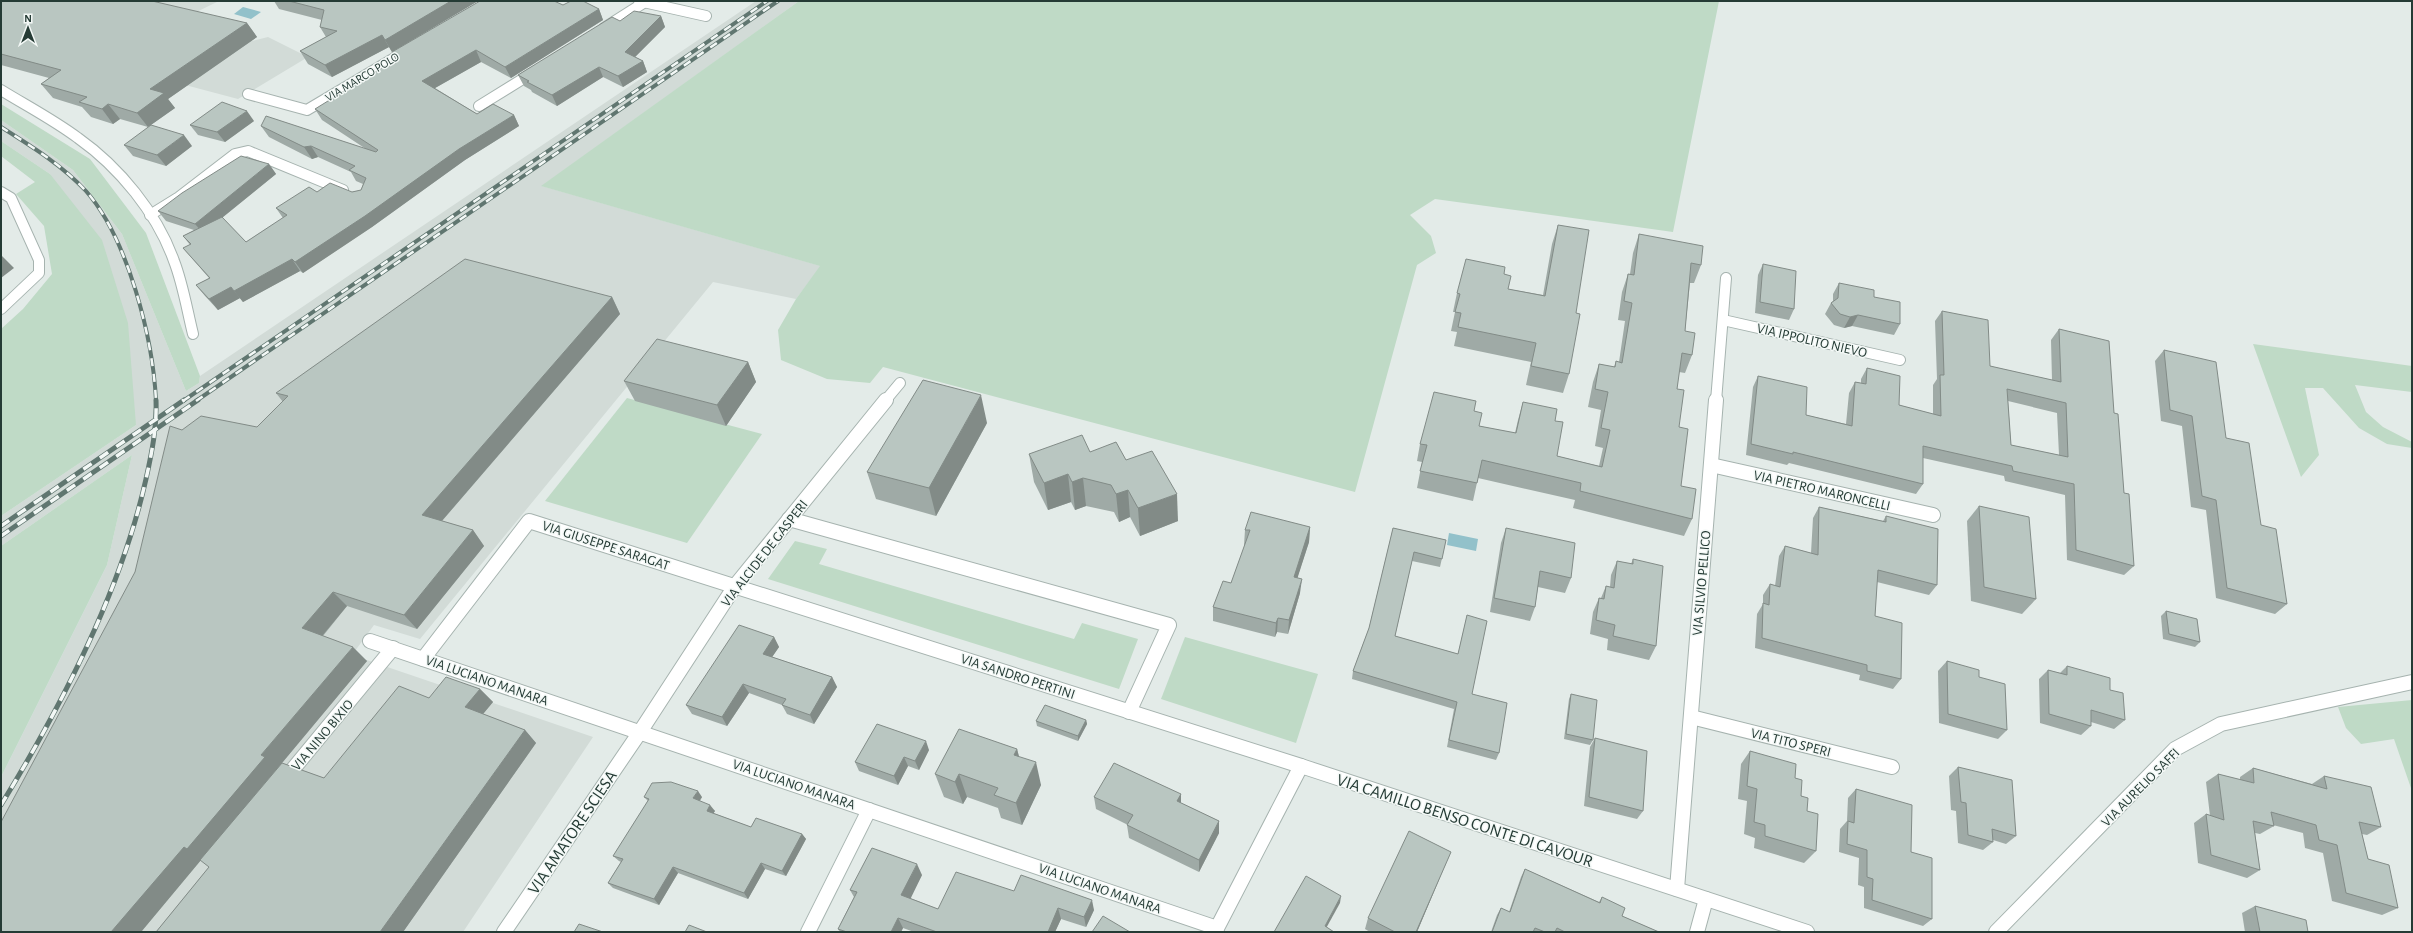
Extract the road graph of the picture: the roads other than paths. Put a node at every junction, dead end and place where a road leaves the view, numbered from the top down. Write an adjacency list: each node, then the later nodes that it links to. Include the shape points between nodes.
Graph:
1 (642, 2): 2 (street); 3 (street)
2 (706, 16)
3 (599, 32)
4 (416, 45): 7 (street, VIA MARCO POLO, via 307,110)
5 (546, 65): 8 (street)
6 (1, 90): 11 (street, via 89,146 109,165)
7 (248, 94)
8 (479, 106)
9 (1, 192): 13 (street, via 11,198 40,260 39,273)
10 (354, 194): 11 (street, via 248,151 235,154 179,197)
11 (150, 215): 15 (street, via 172,254)
12 (1726, 278): 14 (street, VIA SILVIO PELLICO)
13 (1, 309)
14 (1723, 320): 16 (street, VIA IPPOLITO NIEVO); 18 (street, VIA SILVIO PELLICO)
15 (193, 334)
16 (1900, 360)
17 (900, 383): 20 (street, VIA ALCIDE DE GASPERI)
18 (1711, 465): 19 (street, VIA PIETRO MARONCELLI); 27 (street, VIA SILVIO PELLICO)
19 (1932, 515)
20 (789, 519): 21 (street, VIA ALCIDE DE GASPERI); 26 (street, via 1169,625)
21 (735, 586): 24 (street, VIA GIUSEPPE SARAGAT, via 529,521); 26 (street, VIA SANDRO PERTINI); 28 (street, VIA ALCIDE DE GASPERI)
22 (370, 641): 23 (street, VIA LUCIANO MANARA)
23 (393, 648): 24 (street, VIA LUCIANO MANARA); 31 (street, VIA NINO BIXIO)
24 (423, 659): 28 (street, VIA LUCIANO MANARA)
25 (2412, 682): 40 (street, VIA AURELIO SAFFI, via 2221,724 2175,750)
26 (1130, 712): 29 (street, VIA SANDRO PERTINI)
27 (1691, 717): 30 (street, VIA TITO SPERI); 33 (street, VIA SILVIO PELLICO)
28 (640, 732): 32 (street, VIA LUCIANO MANARA); 36 (street, VIA AMATORE SCIESA)
29 (1301, 766): 33 (street, VIA CAMILLO BENSO CONTE DI CAVOUR); 35 (street)
30 (1892, 767)
31 (273, 793)
32 (869, 810): 35 (street, VIA LUCIANO MANARA); 37 (street)
33 (1677, 889): 34 (street, VIA CAMILLO BENSO CONTE DI CAVOUR)
34 (1706, 898): 38 (street); 39 (street, VIA CAMILLO BENSO CONTE DI CAVOUR)
35 (1216, 930)
36 (504, 932)
37 (808, 932)
38 (1697, 932)
39 (1807, 932)
40 (1996, 932)

